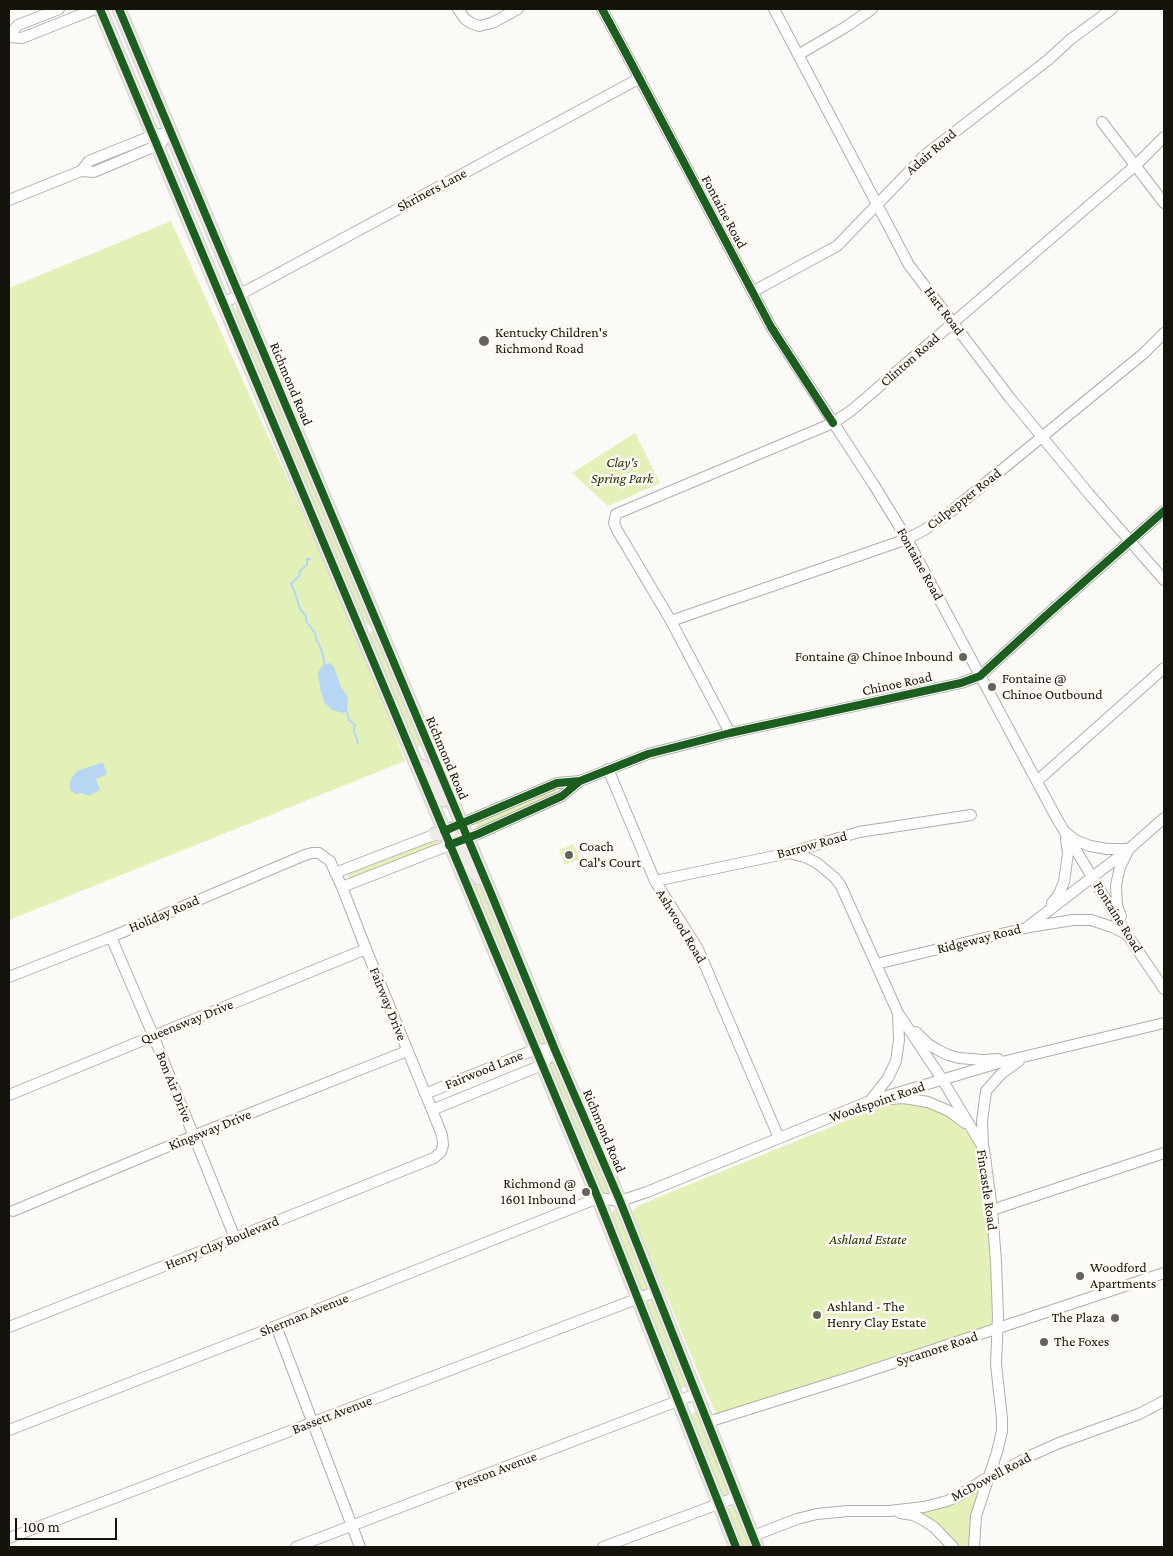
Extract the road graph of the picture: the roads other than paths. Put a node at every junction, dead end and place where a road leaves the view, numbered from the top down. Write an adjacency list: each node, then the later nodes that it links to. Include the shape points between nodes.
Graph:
1 (59, 9): 11 (street, via 18,26)
2 (95, 9): 11 (street, via 22,38)
3 (100, 9): 17 (main road, Richmond Road)
4 (119, 9): 15 (main road, Richmond Road)
5 (458, 9): 6 (street, via 465,19 480,26)
6 (518, 9)
7 (602, 9): 13 (street, Fontaine Road)
8 (774, 9): 12 (street, Hart Road)
9 (872, 9): 12 (street)
10 (1112, 9): 21 (street, Adair Road, via 937,145)
11 (9, 37)
12 (798, 55): 21 (street, Hart Road)
13 (640, 78): 22 (street, Fontaine Road); 23 (street, Shriners Lane)
14 (1102, 122): 18 (street)
15 (172, 133): 17 (street); 23 (main road, Richmond Road)
16 (1164, 137): 18 (street, Clinton Road)
17 (156, 140): 19 (street, via 90,161 81,170); 24 (main road, Richmond Road)
18 (1136, 165): 20 (street); 25 (street, Clinton Road)
19 (9, 200)
20 (1164, 203)
21 (878, 204): 22 (street, Adair Road, via 837,246); 25 (street, Hart Road, via 909,265)
22 (752, 292): 27 (street, Fontaine Road, via 776,336)
23 (240, 295): 24 (street, Shriners Lane); 43 (main road, Richmond Road)
24 (224, 303): 43 (main road, Richmond Road, via 412,754)
25 (953, 323): 27 (street, Clinton Road); 28 (street, Hart Road)
26 (1164, 333): 28 (street, Culpepper Road)
27 (833, 423): 30 (street, Fontaine Road); 33 (street, Clinton Road, via 616,514 614,523 618,532)
28 (1042, 436): 30 (street, Culpepper Road, via 934,524); 31 (street, Hart Road)
29 (1164, 511): 31 (street, Chinoe Road)
30 (907, 539): 33 (street, Culpepper Road); 35 (street, Fontaine Road)
31 (1130, 541): 32 (street, Hart Road); 35 (street, Chinoe Road)
32 (1164, 580)
33 (671, 621): 36 (street)
34 (1164, 668): 39 (street)
35 (980, 676): 36 (street, Chinoe Road); 39 (street, Fontaine Road)
36 (730, 733): 37 (street, Chinoe Road, via 648,754)
37 (608, 769): 38 (street, Chinoe Road); 51 (street, Ashwood Road)
38 (580, 780): 43 (street, Chinoe Road, via 557,783); 43 (street, Chinoe Road, via 562,796)
39 (1037, 781): 42 (street, Fontaine Road)
40 (972, 815): 44 (street, Barrow Road, via 859,832)
41 (1164, 818): 45 (street, Ridgeway Road)
42 (1064, 830): 45 (street, via 1074,840 1090,846); 50 (street, Fontaine Road); 53 (street, via 1068,844 1064,882 1055,900)
43 (456, 834): 49 (street); 52 (street); 63 (main road, Richmond Road); 64 (main road, Richmond Road, via 467,862 492,896)
44 (823, 843): 47 (street, Barrow Road); 48 (street, via 821,856)
45 (1129, 849): 50 (street, Ridgeway Road); 54 (street, via 1116,884 1117,906)
46 (318, 853): 49 (street, Fairway Drive, via 330,861); 55 (street, Holiday Road, via 305,854)
47 (789, 853): 48 (street, Fincastle Road, via 805,857); 51 (street, Barrow Road)
48 (826, 870): 57 (street, Fincastle Road, via 845,893)
49 (335, 873): 52 (street, Fairway Drive)
50 (1093, 877): 53 (street, Ridgeway Road); 54 (street, Fontaine Road)
51 (654, 881): 75 (street, Ashwood Road, via 698,949)
52 (342, 888): 56 (street, Fairway Drive)
53 (1026, 928): 54 (street, via 1091,920); 57 (street, Ridgeway Road)
54 (1128, 936): 59 (street, Fontaine Road)
55 (111, 937): 58 (street, Holiday Road); 62 (street, Bon Air Drive)
56 (366, 949): 62 (street, Queensway Drive); 65 (street, Fairway Drive)
57 (876, 964): 60 (street, Fincastle Road)
58 (9, 977)
59 (1164, 989)
60 (898, 1013): 66 (street, via 928,1044 959,1058); 68 (street, Fincastle Road); 71 (street, via 900,1040 896,1061)
61 (1164, 1024): 66 (street, Woodspoint Road)
62 (153, 1035): 70 (street, Queensway Drive); 74 (street, Bon Air Drive)
63 (536, 1050): 64 (street, Fairwood Lane); 67 (main road, Richmond Road); 69 (street, Fairwood Lane)
64 (555, 1050): 67 (street, Fairwood Lane); 80 (main road, Richmond Road)
65 (407, 1051): 69 (street, Fairway Drive); 74 (street, Kingsway Drive)
66 (1026, 1057): 68 (street, Woodspoint Road); 76 (street, via 1001,1074 986,1091 982,1121)
67 (542, 1065): 72 (street, Fairwood Lane); 79 (main road, Richmond Road)
68 (942, 1079): 71 (street, Woodspoint Road); 73 (street, Fincastle Road)
69 (425, 1094): 72 (street, Fairway Drive)
70 (9, 1095)
71 (870, 1102): 73 (street, via 904,1098 928,1102 949,1111); 75 (street, Woodspoint Road)
72 (432, 1110): 78 (street, Fairway Drive, via 443,1145)
73 (974, 1132): 76 (street, Fincastle Road)
74 (193, 1136): 82 (street, Kingsway Drive); 83 (street, Bon Air Drive)
75 (779, 1138): 80 (street, Woodspoint Road)
76 (984, 1150): 81 (street, Fincastle Road)
77 (1164, 1153): 81 (street)
78 (434, 1158): 83 (street, Henry Clay Boulevard)
79 (598, 1198): 80 (street, Woodspoint Road); 86 (main road, Richmond Road); 87 (street, Sherman Avenue)
80 (620, 1201): 85 (main road, Richmond Road)
81 (992, 1210): 89 (street, Fincastle Road)
82 (10, 1213)
83 (236, 1238): 88 (street, Henry Clay Boulevard)
84 (1164, 1273): 89 (street, Sycamore Road)
85 (655, 1292): 86 (street, Bassett Avenue); 90 (main road, Richmond Road)
86 (638, 1299): 91 (main road, Richmond Road); 93 (street, Bassett Avenue)
87 (276, 1326): 93 (street); 95 (street, Sherman Avenue)
88 (9, 1327)
89 (997, 1329): 94 (street, Sycamore Road); 96 (street, Fincastle Road, via 996,1364 1002,1430)
90 (696, 1394): 91 (street, Preston Avenue); 94 (main road, Richmond Road)
91 (678, 1401): 98 (main road, Richmond Road); 100 (street, Preston Avenue)
92 (1164, 1401): 96 (street, McDowell Road, via 1139,1414 1059,1443)
93 (313, 1422): 100 (street); 101 (street, Bassett Avenue)
94 (708, 1422): 97 (main road, Richmond Road)
95 (9, 1430)
96 (988, 1478): 99 (street, McDowell Road, via 948,1501); 108 (street, Fincastle Road, via 976,1516)
97 (737, 1497): 98 (street); 102 (main road, Richmond Road)
98 (720, 1504): 105 (street); 106 (main road, Richmond Road)
99 (889, 1511): 102 (street, McDowell Road, via 817,1514 796,1519); 107 (street, via 923,1520)
100 (352, 1526): 103 (street, Preston Avenue); 104 (street)
101 (9, 1538)
102 (755, 1542)
103 (296, 1547)
104 (360, 1547)
105 (603, 1547)
106 (736, 1547)
107 (953, 1547)
108 (974, 1547)

